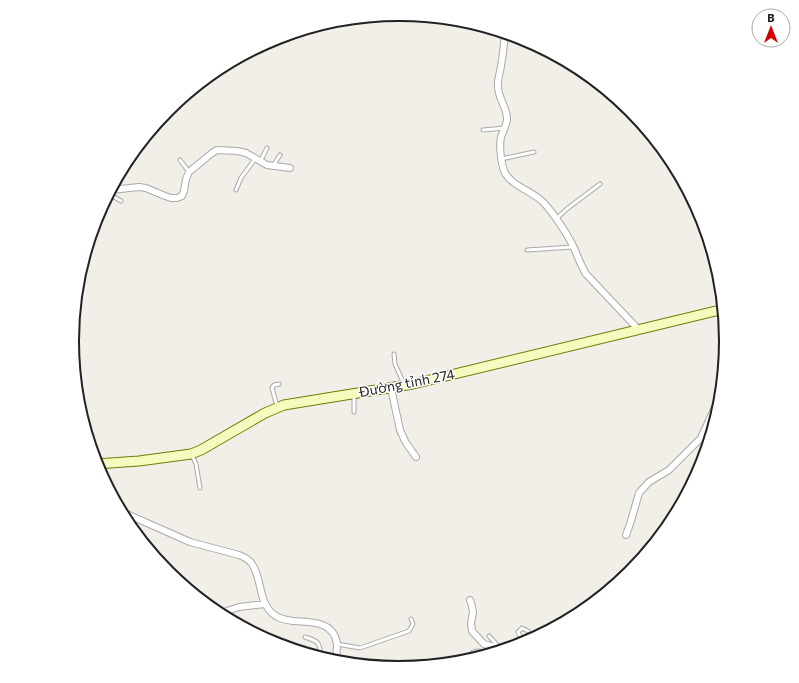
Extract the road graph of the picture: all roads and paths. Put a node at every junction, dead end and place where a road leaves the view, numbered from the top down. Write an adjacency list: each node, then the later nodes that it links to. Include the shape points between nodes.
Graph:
1 (504, 39): 2 (street, via 497,86 507,119)
2 (504, 128): 3 (lane); 7 (street, via 500,141)
3 (483, 130)
4 (267, 148): 9 (lane)
5 (534, 152): 7 (lane)
6 (280, 155): 10 (lane)
7 (501, 159): 18 (street, via 506,175 512,182 539,198)
8 (180, 160): 12 (lane)
9 (258, 161): 10 (street); 12 (street, via 237,150 217,150); 15 (lane, via 241,178)
10 (273, 166): 11 (street)
11 (290, 168)
12 (189, 172): 14 (street, via 182,196 177,198 146,188)
13 (600, 184): 18 (lane)
14 (118, 189)
15 (236, 190)
16 (113, 197): 17 (lane)
17 (120, 201)
18 (556, 219): 19 (street)
19 (574, 247): 20 (lane); 22 (street, via 586,274)
20 (527, 250)
21 (718, 310): 22 (main road, Đường tỉnh 274)
22 (638, 329): 25 (main road, Đường tỉnh 274)
23 (394, 354): 25 (lane, via 395,364)
24 (279, 384): 28 (lane, via 272,388)
25 (405, 386): 26 (main road, Đường tỉnh 274)
26 (391, 388): 27 (main road, Đường tỉnh 274); 32 (street, via 400,430)
27 (354, 394): 28 (main road, Đường tỉnh 274); 29 (lane)
28 (277, 408): 31 (main road, Đường tỉnh 274)
29 (354, 412)
30 (711, 416): 36 (street, via 701,438 669,470 649,482 639,493)
31 (191, 454): 33 (main road, Đường tỉnh 274); 34 (lane, via 196,464)
32 (416, 457)
33 (103, 464)
34 (200, 488)
35 (130, 516): 38 (street, via 190,542 246,558 255,569)
36 (626, 535)
37 (470, 600): 47 (street, via 473,613 472,632 484,644)
38 (265, 604): 39 (street); 45 (street, via 272,614 279,618 323,624 335,636)
39 (226, 611)
40 (411, 619): 45 (lane, via 413,624 409,630 360,648)
41 (528, 632): 44 (lane, via 522,628 519,630)
42 (489, 636): 46 (lane)
43 (306, 637): 49 (lane, via 319,644)
44 (521, 638)
45 (337, 644): 51 (street)
46 (498, 646)
47 (495, 647)
48 (481, 651): 50 (lane)
49 (321, 652)
50 (470, 654)
51 (336, 656)

